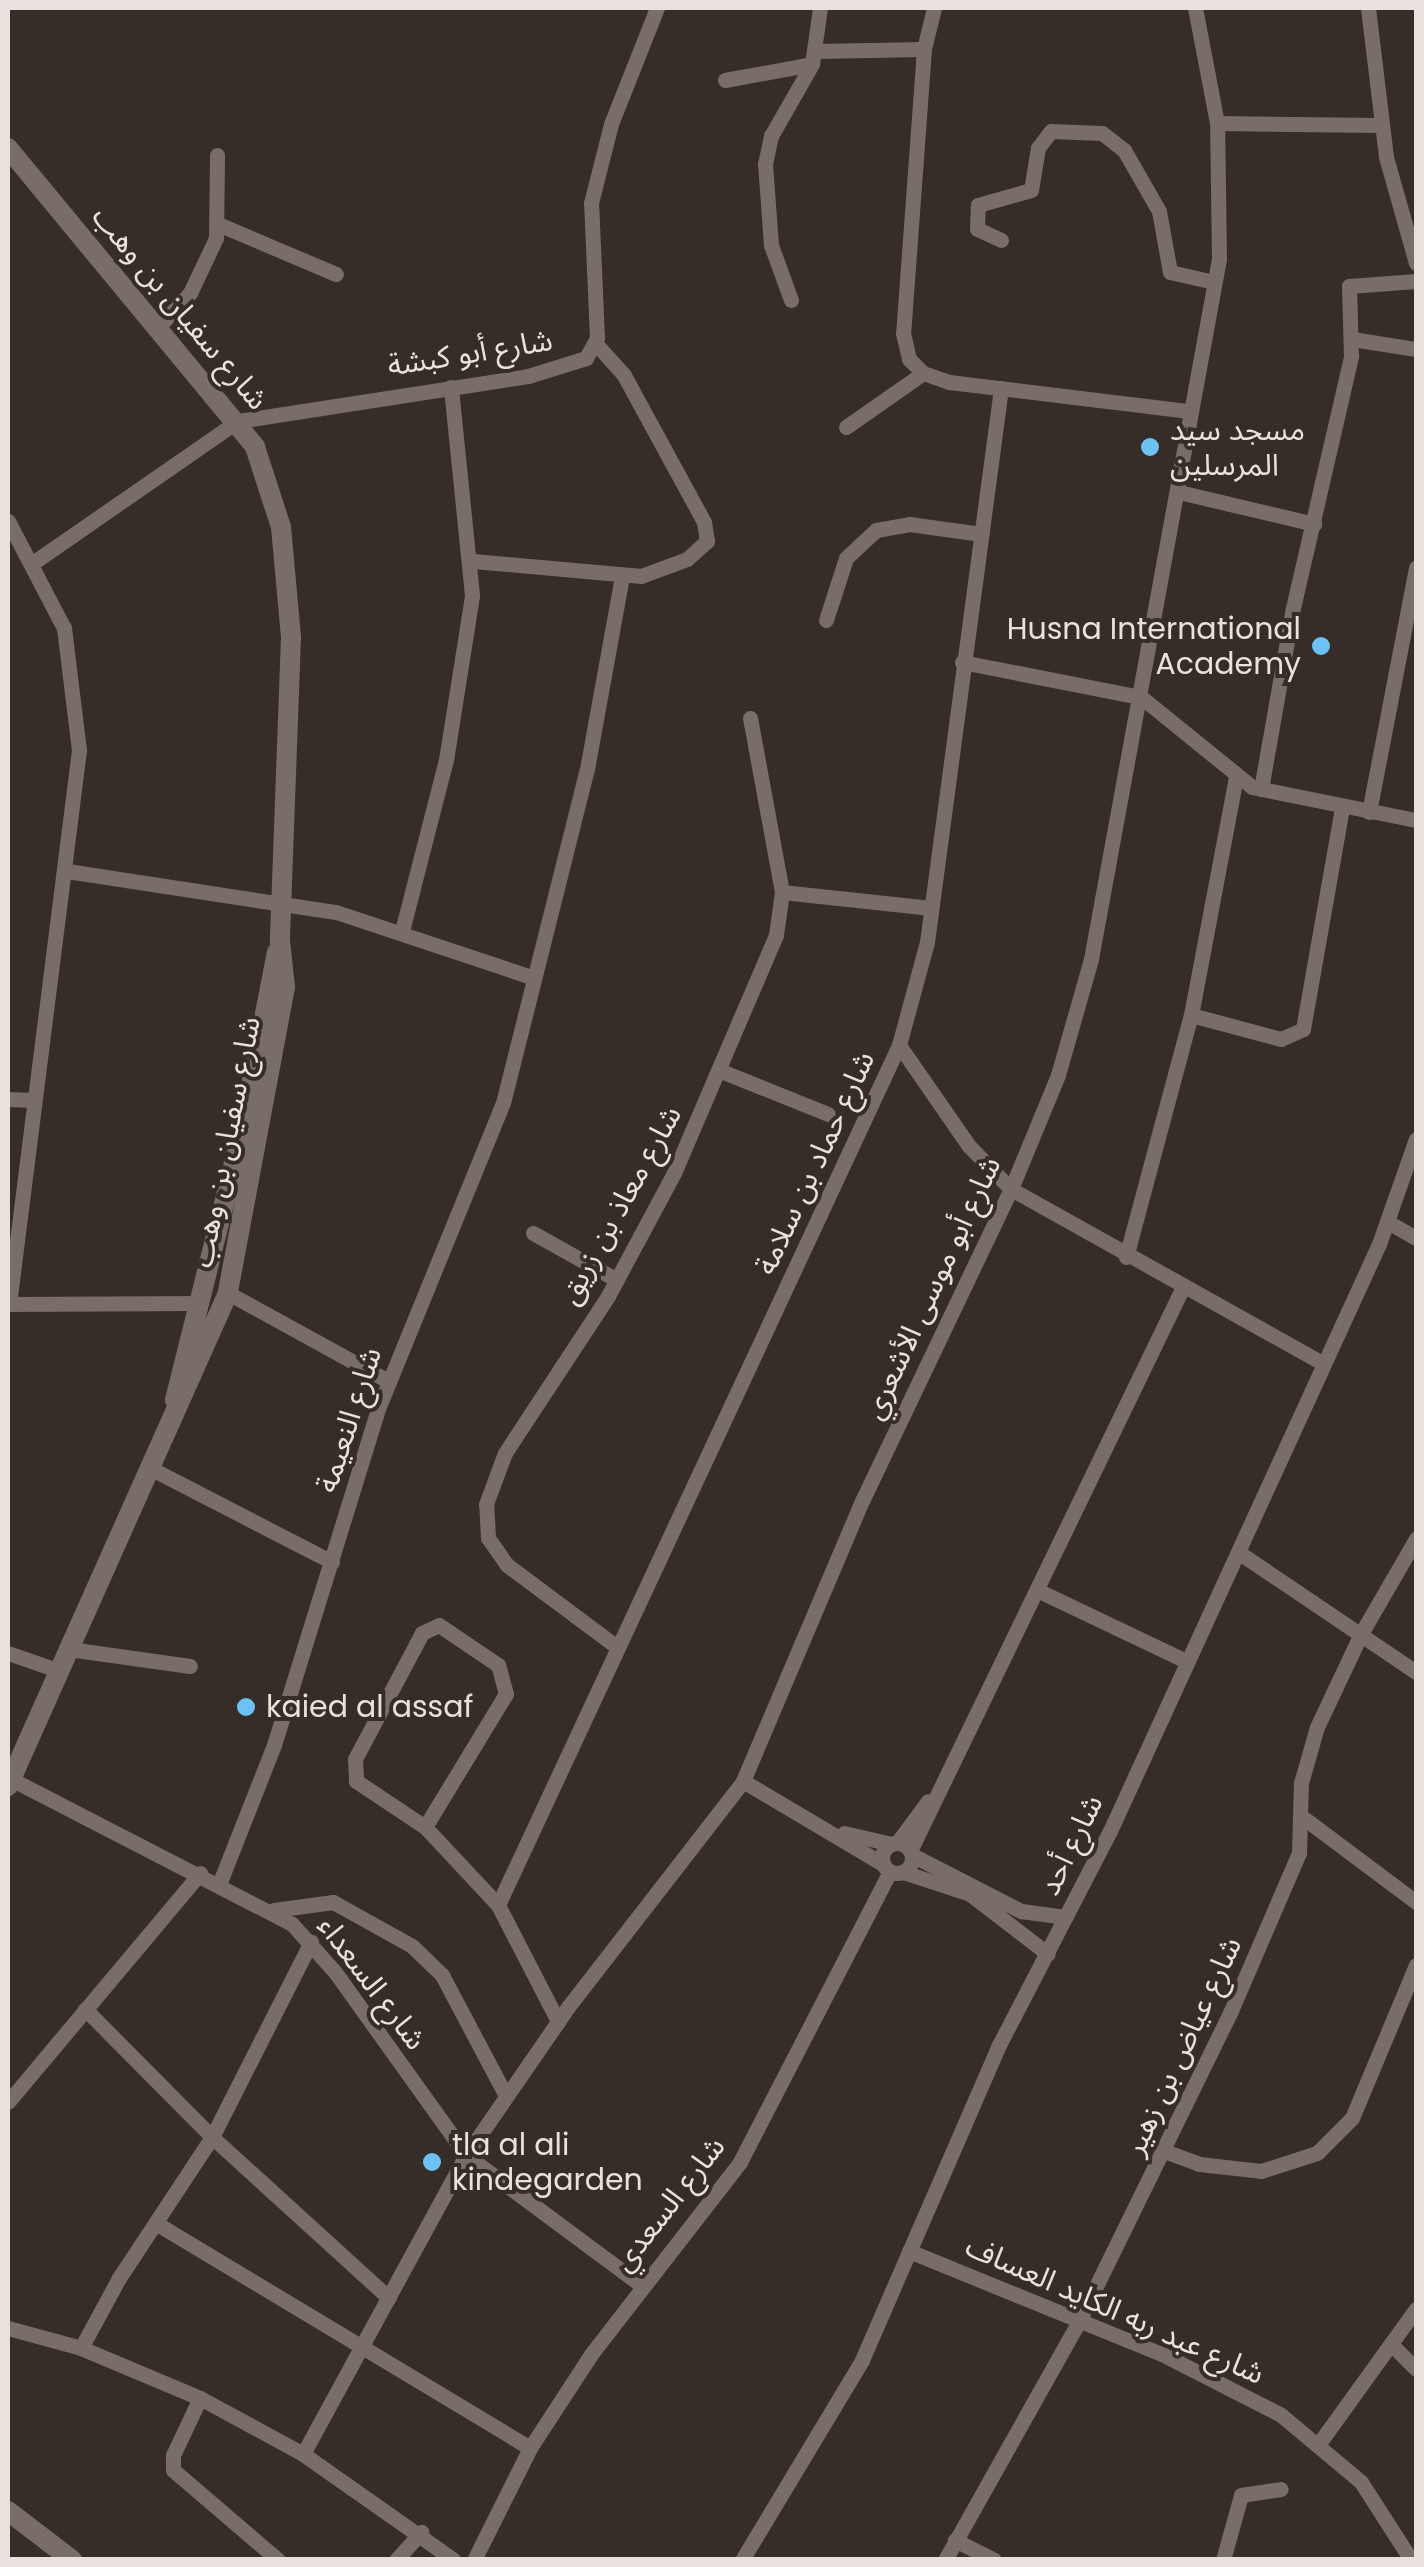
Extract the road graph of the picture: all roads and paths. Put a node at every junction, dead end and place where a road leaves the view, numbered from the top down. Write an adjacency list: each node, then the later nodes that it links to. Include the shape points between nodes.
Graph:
1 (658, 8): 22 (street, شارع أبو كبشة, via 611,124 591,203)
2 (820, 8): 7 (street)
3 (934, 8): 6 (street)
4 (1195, 8): 9 (street, شارع أبو موسى الأشعري)
5 (1368, 8): 10 (street)
6 (924, 49): 7 (street); 24 (street, via 903,333 909,358)
7 (814, 57): 8 (street); 19 (street, via 771,136 765,164 771,245)
8 (724, 80)
9 (1218, 123): 10 (street); 18 (street, شارع أبو موسى الأشعري, via 1221,225)
10 (1381, 125): 15 (street)
11 (8, 148): 20 (street, شارع سفيان بن وهب)
12 (217, 155): 13 (street)
13 (218, 224): 16 (street); 20 (street, via 206,268)
14 (1001, 240): 18 (street, via 977,229 978,206 1032,190 1038,148 1051,131 1102,133 1124,150 1160,211 1170,272)
15 (1416, 264)
16 (336, 274)
17 (1416, 280): 21 (street, via 1354,281)
18 (1214, 282): 27 (street, شارع أبو موسى الأشعري)
19 (791, 300)
20 (158, 328): 28 (street, شارع سفيان بن وهب)
21 (1352, 339): 23 (street); 32 (street)
22 (597, 345): 25 (street, شارع أبو كبشة, via 586,358 553,371); 37 (street, via 624,375 708,534 670,568)
23 (1416, 349)
24 (923, 373): 26 (street); 29 (street)
25 (452, 387): 28 (street, شارع أبو كبشة); 34 (street)
26 (1001, 388): 27 (street); 33 (street, شارع حماد بن سلامة)
27 (1190, 411): 30 (street, شارع أبو موسى الأشعري)
28 (238, 421): 35 (street); 49 (street, شارع سفيان بن وهب, via 276,503 290,600)
29 (846, 426)
30 (1179, 492): 32 (street); 40 (street, شارع أبو موسى الأشعري)
31 (8, 522): 35 (street)
32 (1314, 524): 43 (street)
33 (980, 534): 38 (street, via 909,524 876,530 846,558); 39 (street, شارع حماد بن سلامة)
34 (473, 560): 37 (street); 51 (street, via 448,748)
35 (34, 562): 47 (street, via 64,628 78,707)
36 (1416, 567): 45 (street)
37 (622, 576): 53 (street, شارع النعيمة, via 587,770)
38 (826, 620)
39 (962, 662): 40 (street); 50 (street, شارع حماد بن سلامة)
40 (1141, 697): 42 (street); 61 (street, شارع أبو موسى الأشعري, via 1086,982 1058,1075)
41 (750, 718): 48 (street, شارع معاذ بن زريق)
42 (1236, 777): 43 (street); 54 (street)
43 (1261, 789): 44 (street)
44 (1342, 807): 45 (street); 54 (street, via 1303,1029 1281,1038)
45 (1369, 812): 46 (street)
46 (1416, 820)
47 (67, 871): 49 (street); 58 (street)
48 (782, 892): 50 (street); 56 (street, شارع معاذ بن زريق, via 776,935)
49 (281, 904): 51 (street); 52 (street, شارع سفيان بن وهب)
50 (932, 908): 55 (street, شارع حماد بن سلامة)
51 (402, 931): 53 (street)
52 (280, 941): 68 (street, شارع سفيان بن وهب, via 284,987); 69 (street, شارع سفيان بن وهب)
53 (531, 977): 72 (street, شارع النعيمة, via 492,1136)
54 (1191, 1015): 65 (street)
55 (900, 1045): 61 (street, via 969,1146); 80 (street, شارع حماد بن سلامة)
56 (721, 1070): 59 (street); 66 (street, شارع معاذ بن زريق)
57 (8, 1099): 58 (street)
58 (34, 1100): 70 (street)
59 (828, 1114)
60 (1416, 1138): 62 (street, شارع أحد)
61 (1011, 1189): 65 (street); 87 (street, شارع أبو موسى الأشعري, via 862,1501)
62 (1388, 1222): 64 (street); 71 (street, شارع أحد)
63 (533, 1233): 66 (street)
64 (1416, 1238)
65 (1126, 1257): 67 (street)
66 (617, 1280): 80 (street, شارع معاذ بن زريق, via 505,1453 485,1513 488,1538 507,1565)
67 (1182, 1290): 71 (street); 78 (street)
68 (228, 1292): 72 (street); 73 (street, شارع سفيان بن وهب, via 196,1370)
69 (200, 1302): 70 (street); 73 (street, شارع سفيان بن وهب)
70 (8, 1304)
71 (1320, 1362): 76 (street, شارع أحد)
72 (388, 1382): 77 (street, شارع النعيمة)
73 (175, 1402): 74 (street, شارع سفيان بن وهب)
74 (148, 1467): 77 (street); 81 (street, شارع سفيان بن وهب)
75 (1416, 1539): 79 (street, شارع عياض بن زهير)
76 (1238, 1552): 79 (street); 83 (street, شارع أحد)
77 (332, 1562): 95 (street, شارع النعيمة, via 274,1745)
78 (1037, 1590): 83 (street); 92 (street)
79 (1362, 1632): 86 (street); 89 (street, شارع عياض بن زهير, via 1307,1754)
80 (617, 1647): 97 (street, شارع حماد بن سلامة)
81 (69, 1649): 84 (street); 85 (street, شارع سفيان بن وهب)
82 (8, 1653): 85 (street)
83 (1186, 1661): 99 (street, شارع أحد)
84 (190, 1666)
85 (60, 1671): 88 (street, شارع سفيان بن وهب)
86 (1416, 1672)
87 (743, 1781): 91 (street); 104 (street, شارع أبو موسى الأشعري)
88 (9, 1782): 94 (street, شارع السعداء)
89 (1305, 1819): 96 (street); 108 (street, شارع عياض بن زهير, via 1266,1936)
90 (425, 1827): 90 (street, via 506,1694 498,1665 440,1624 422,1633 353,1768 360,1788); 97 (street)
91 (836, 1831): 92 (street); 93 (street)
92 (903, 1848): 93 (street); 93 (street); 99 (street, via 1021,1911)
93 (892, 1869): 101 (street, via 970,1894); 112 (street, شارع السعدي, via 740,2162)
94 (200, 1873): 95 (street, شارع السعداء); 103 (street)
95 (220, 1882): 98 (street, شارع السعداء)
96 (1416, 1902)
97 (498, 1906): 104 (street)
98 (274, 1910): 100 (street, شارع السعداء); 105 (street, via 333,1902 412,1946 442,1974)
99 (1066, 1917): 101 (street, شارع أحد)
100 (311, 1942): 107 (street); 109 (street, شارع السعداء)
101 (1048, 1954): 111 (street, شارع أحد, via 999,2045)
102 (1416, 1965): 108 (street, via 1360,2102 1316,2154 1261,2171 1200,2164)
103 (85, 2010): 106 (street); 107 (street)
104 (558, 2021): 105 (street, شارع أبو موسى الأشعري)
105 (506, 2096): 109 (street, شارع أبو موسى الأشعري)
106 (8, 2102)
107 (212, 2137): 110 (street); 113 (street)
108 (1164, 2150): 115 (street, شارع عياض بن زهير)
109 (466, 2155): 112 (street, شارع السعداء); 113 (street, شارع أبو موسى الأشعري)
110 (159, 2225): 118 (street, via 118,2278); 119 (street)
111 (909, 2251): 115 (street, شارع عبد ربه الكايد العساف); 134 (street, شارع أحد, via 841,2402)
112 (641, 2285): 123 (street, شارع السعدي)
113 (389, 2298): 119 (street, شارع أبو موسى الأشعري)
114 (1416, 2310): 117 (street)
115 (1080, 2319): 122 (street, شارع عبد ربه الكايد العساف, via 1224,2384); 128 (street, شارع عياض بن زهير)
116 (8, 2328): 118 (street)
117 (1391, 2344): 120 (street); 122 (street)
118 (81, 2348): 121 (street)
119 (360, 2350): 123 (street); 124 (street, شارع أبو موسى الأشعري)
120 (1416, 2369)
121 (200, 2398): 124 (street); 130 (street, via 173,2455 173,2470)
122 (1320, 2442): 138 (street, شارع عبد ربه الكايد العساف, via 1361,2482)
123 (530, 2448): 133 (street, شارع السعدي)
124 (303, 2454): 127 (street)
125 (1281, 2489): 137 (street, via 1241,2495)
126 (8, 2511): 129 (street)
127 (421, 2532): 131 (street); 132 (street)
128 (955, 2540): 135 (street, شارع عياض بن زهير); 136 (street)
129 (72, 2560)
130 (278, 2560)
131 (396, 2560)
132 (454, 2560)
133 (474, 2560)
134 (742, 2560)
135 (945, 2560)
136 (994, 2560)
137 (1223, 2560)
138 (1411, 2560)

